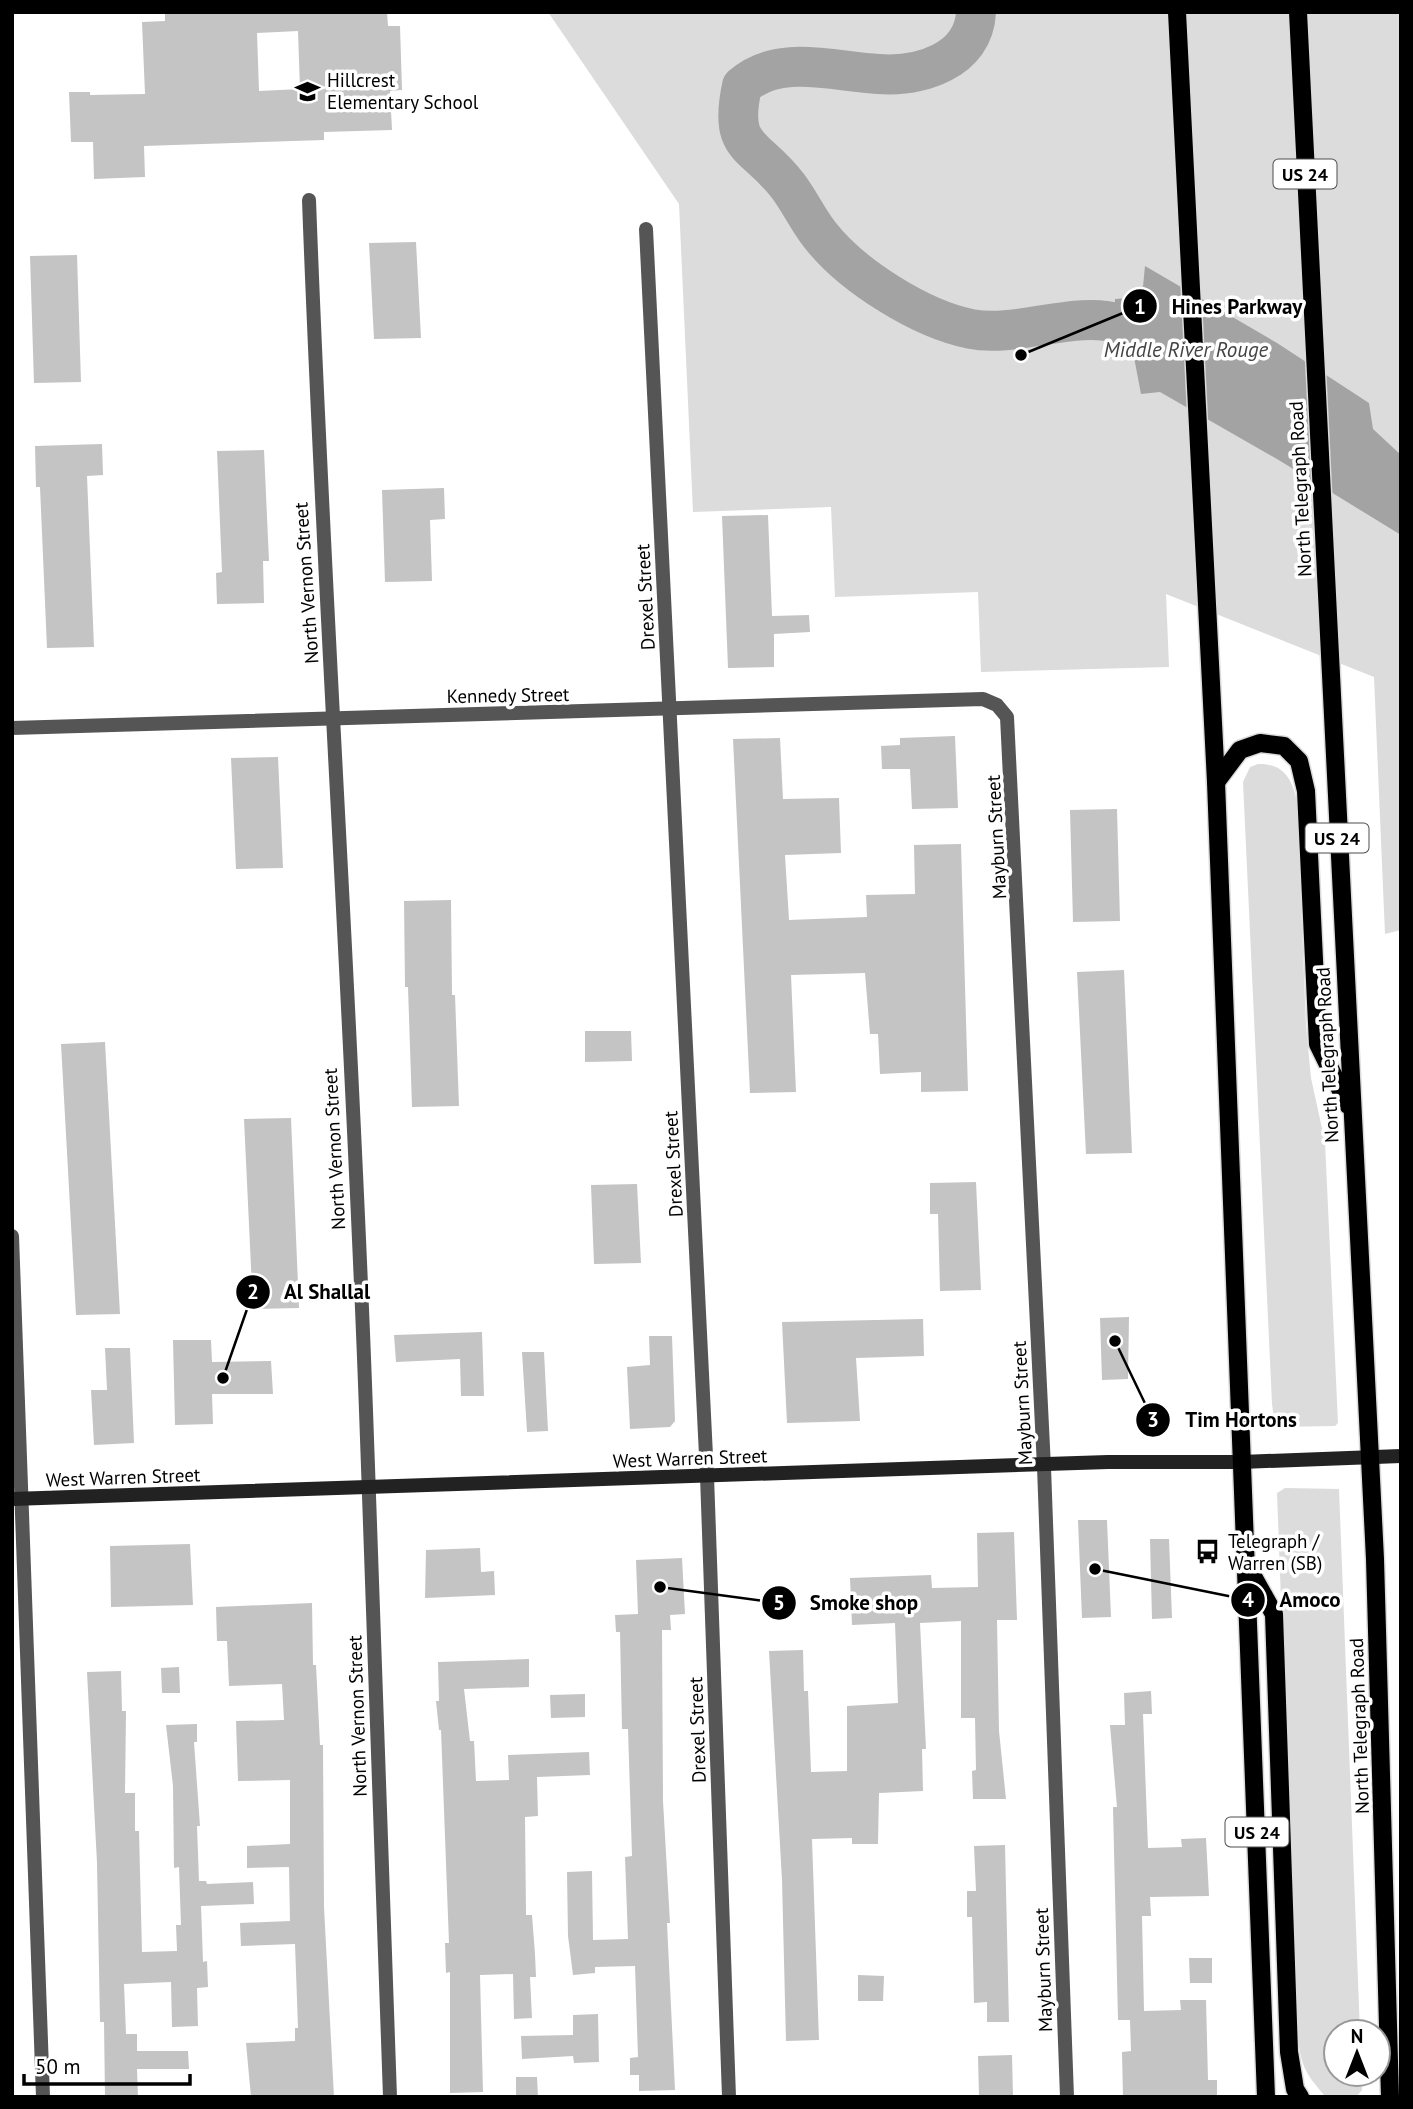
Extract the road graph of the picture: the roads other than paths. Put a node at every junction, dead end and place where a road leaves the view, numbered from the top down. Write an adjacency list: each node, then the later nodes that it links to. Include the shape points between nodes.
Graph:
1 (1177, 12): 9 (main road, US 24)
2 (1298, 12): 10 (main road, North Telegraph Road / US 24)
3 (309, 200): 7 (street, North Vernon Street)
4 (646, 229): 6 (street, Drexel Street)
5 (1002, 710): 6 (street, Kennedy Street, via 983,699); 15 (street, Mayburn Street, via 1010,724)
6 (670, 711): 7 (street, Kennedy Street); 16 (street, Drexel Street)
7 (334, 718): 8 (street, Kennedy Street); 17 (street, North Vernon Street)
8 (12, 728)
9 (1216, 782): 10 (main road, via 1240,750 1260,743 1284,746 1299,761 1306,791 1318,1044); 14 (main road, US 24)
10 (1351, 1111): 13 (main road, North Telegraph Road / US 24)
11 (12, 1236): 18 (street)
12 (1401, 1456): 13 (main road, West Warren Street)
13 (1369, 1457): 14 (main road, West Warren Street); 20 (main road, North Telegraph Road / US 24)
14 (1242, 1462): 15 (main road, West Warren Street); 19 (main road, US 24)
15 (1044, 1466): 16 (main road, West Warren Street); 24 (street, Mayburn Street)
16 (707, 1476): 17 (main road, West Warren Street); 23 (street, Drexel Street)
17 (368, 1488): 18 (main road, West Warren Street); 22 (street, North Vernon Street)
18 (17, 1499): 21 (street)
19 (1248, 1568): 25 (main road, US 24); 26 (main road, via 1274,1614 1289,2052)
20 (1388, 2018)
21 (43, 2097)
22 (390, 2097)
23 (729, 2097)
24 (1067, 2097)
25 (1266, 2097)
26 (1300, 2097)

